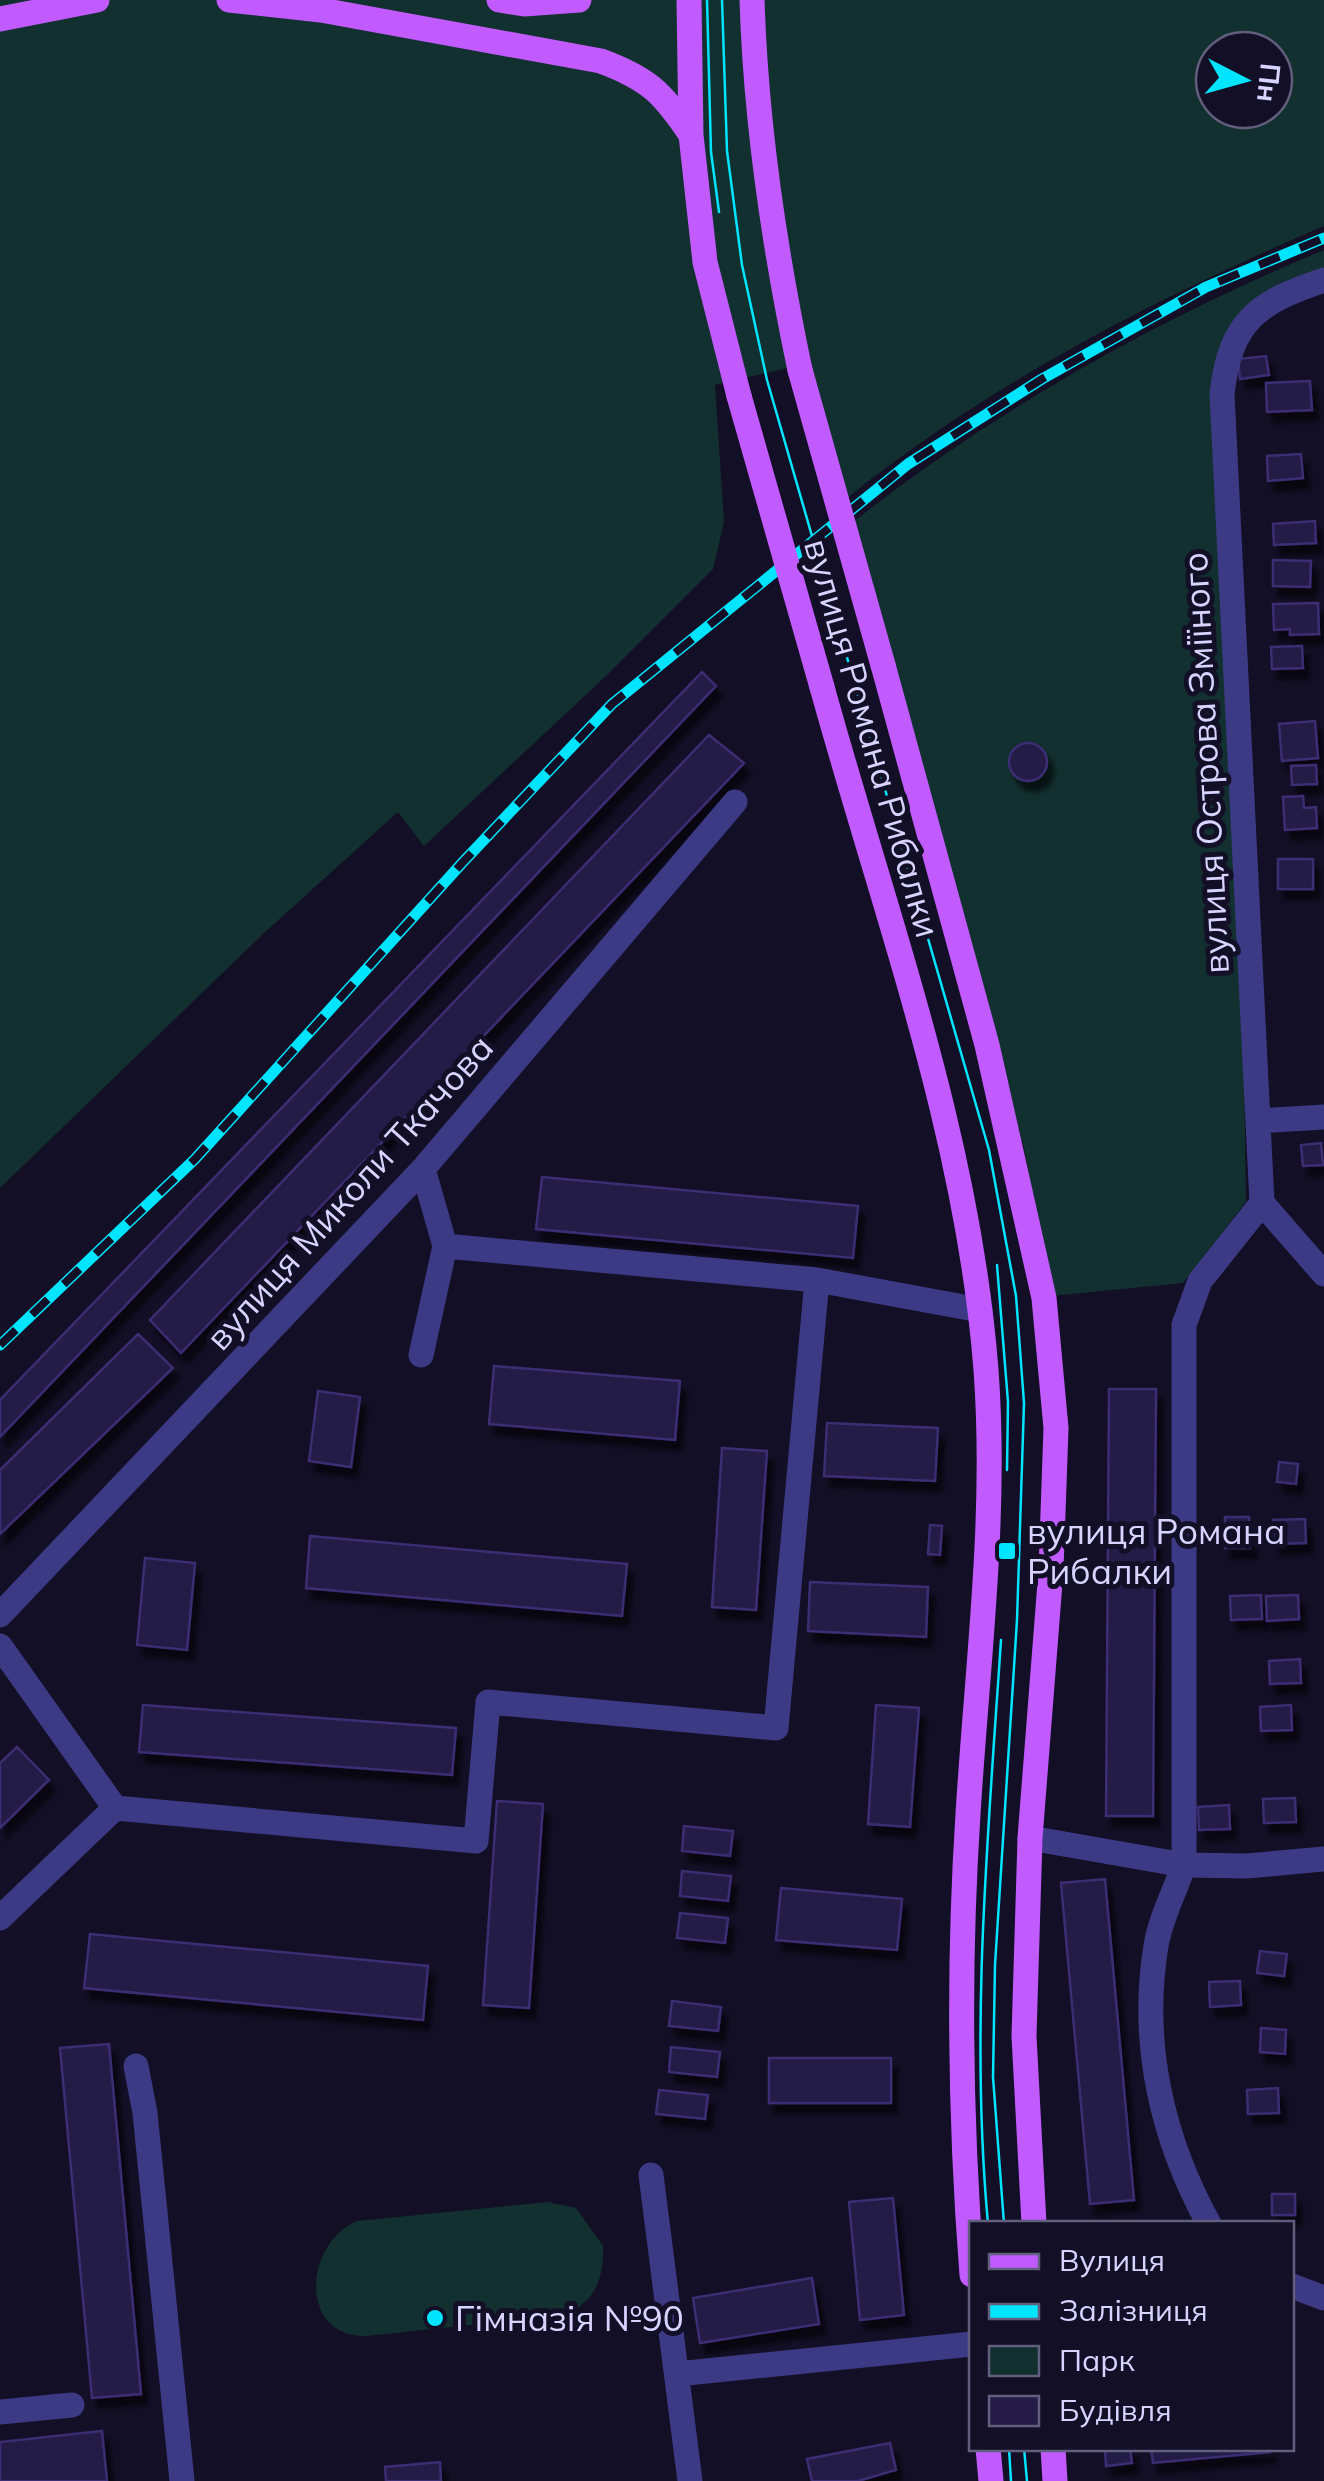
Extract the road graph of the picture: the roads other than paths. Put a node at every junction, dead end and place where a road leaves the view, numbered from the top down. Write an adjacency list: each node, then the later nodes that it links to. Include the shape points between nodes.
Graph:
1 (12, 0): 8 (main road)
2 (96, 0): 9 (main road)
3 (228, 0): 10 (main road, via 601,61 663,93)
4 (499, 0): 5 (main road)
5 (579, 0)
6 (689, 0): 10 (main road, вулиця Романа Рибалки)
7 (752, 0): 26 (main road, вулиця Романа Рибалки, bridge, via 755,103 771,232 800,370 988,1045 1044,1298 1056,1428)
8 (0, 8)
9 (0, 19)
10 (691, 135): 21 (main road, вулиця Романа Рибалки, bridge, via 705,262 935,1080 962,1190)
11 (1324, 280): 14 (street, вулиця Острова Зміїного, via 1276,296 1254,312 1226,361 1222,394)
12 (735, 802): 15 (street, вулиця Миколи Ткачова)
13 (1324, 1116): 14 (street)
14 (1258, 1120): 16 (street, вулиця Острова Зміїного)
15 (424, 1170): 18 (street); 23 (street, вулиця Миколи Ткачова)
16 (1262, 1203): 17 (street); 28 (street, via 1200,1282 1184,1325)
17 (1312, 1239): 19 (street)
18 (445, 1246): 20 (street); 22 (street)
19 (1324, 1274)
20 (817, 1280): 21 (street); 25 (street, via 776,1728 488,1702 476,1840)
21 (980, 1310): 34 (main road, вулиця Романа Рибалки, via 989,1493 961,2035)
22 (421, 1355)
23 (0, 1615)
24 (0, 1646): 25 (street)
25 (116, 1808): 29 (street)
26 (1030, 1838): 28 (street); 32 (main road, вулиця Романа Рибалки, via 1024,2036)
27 (1324, 1859): 28 (street)
28 (1184, 1865): 33 (street, via 1156,1942 1150,2005 1160,2108)
29 (0, 1918)
30 (136, 2066): 43 (street)
31 (651, 2175): 38 (street)
32 (1034, 2221)
33 (1207, 2221)
34 (969, 2236)
35 (1294, 2287): 36 (street)
36 (1324, 2298)
37 (969, 2344): 38 (street)
38 (676, 2374): 44 (street)
39 (72, 2405): 40 (street)
40 (0, 2412)
41 (988, 2451): 45 (main road)
42 (1052, 2451): 46 (main road)
43 (182, 2481)
44 (690, 2481)
45 (991, 2481)
46 (1055, 2481)

